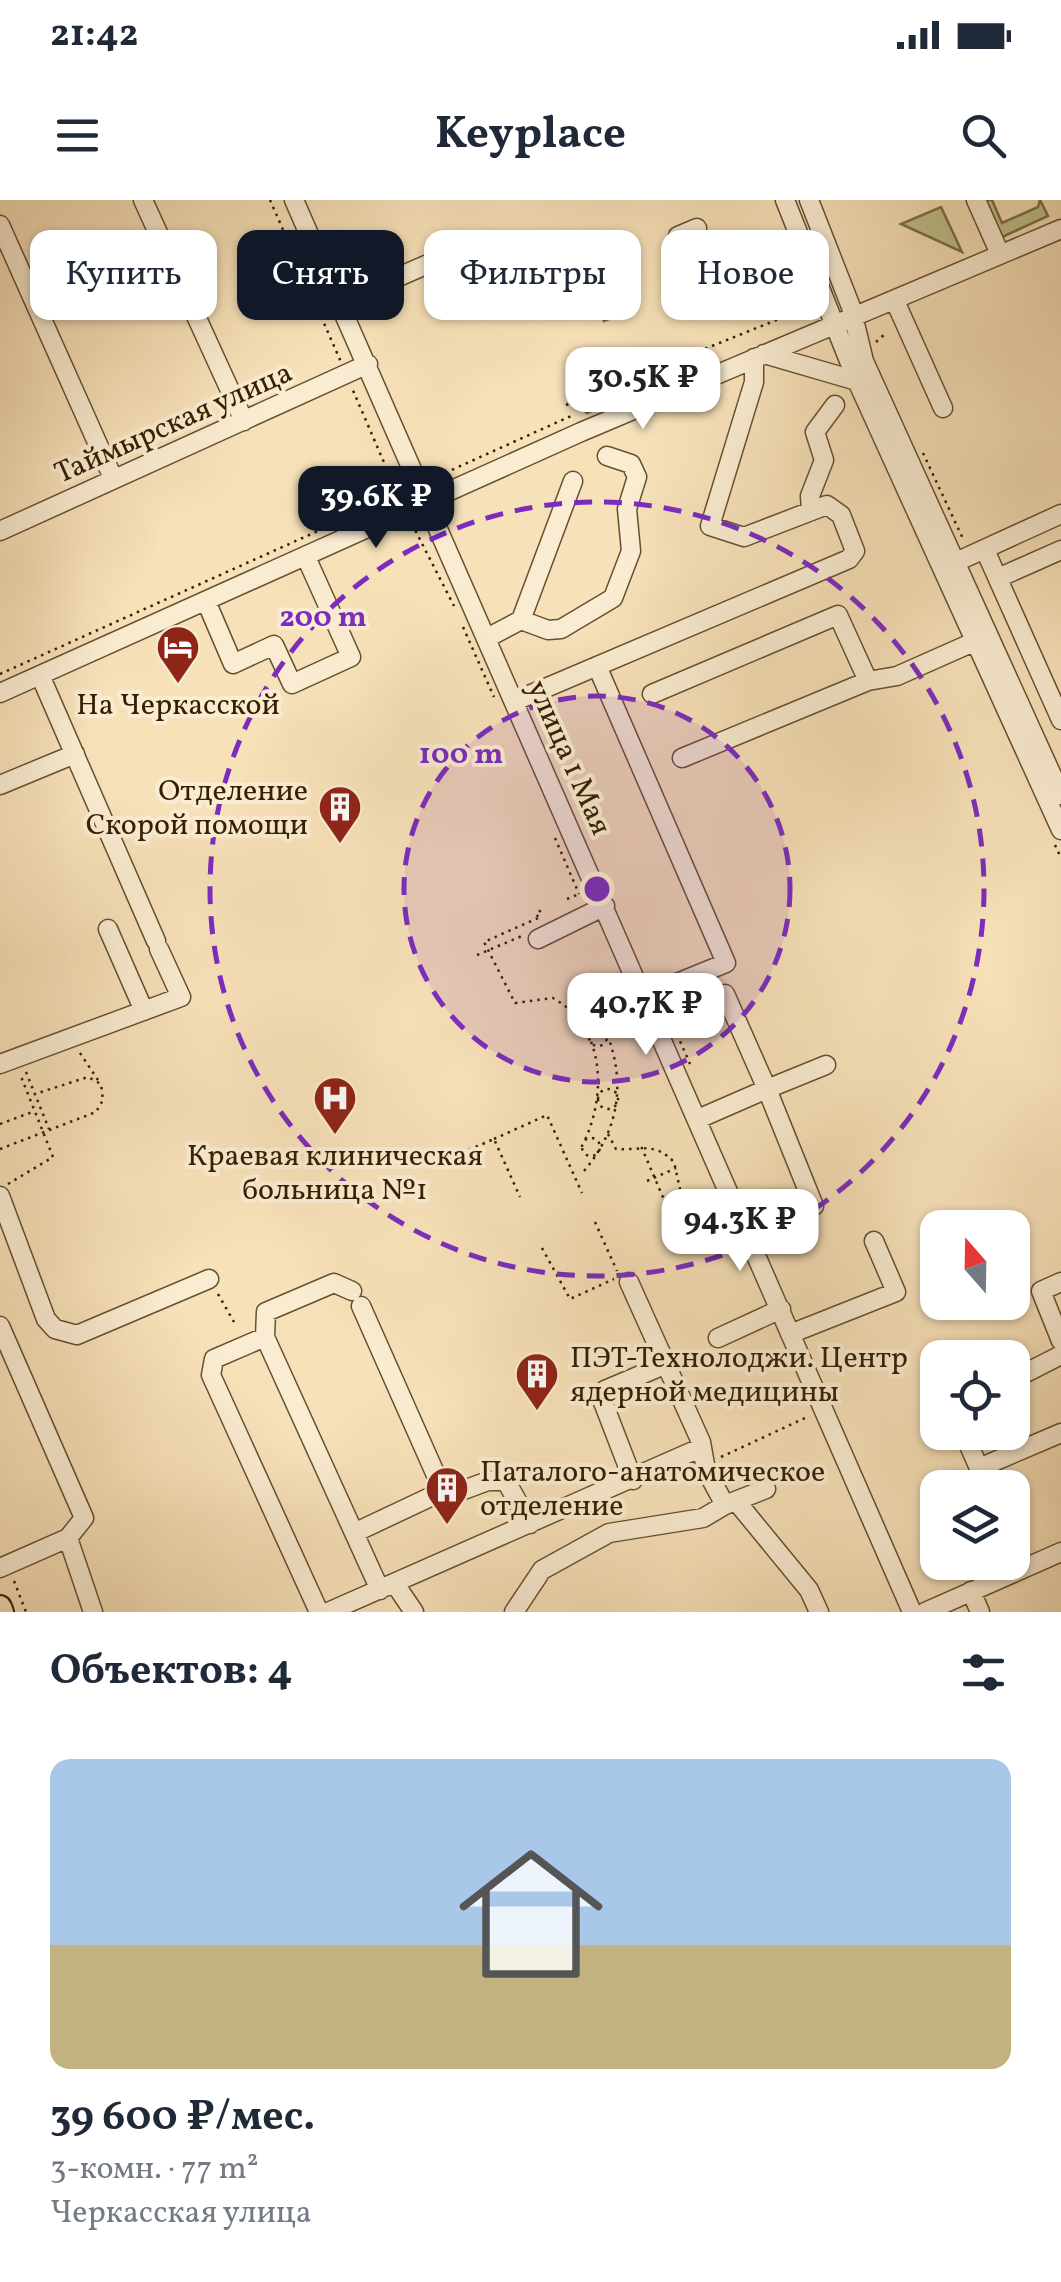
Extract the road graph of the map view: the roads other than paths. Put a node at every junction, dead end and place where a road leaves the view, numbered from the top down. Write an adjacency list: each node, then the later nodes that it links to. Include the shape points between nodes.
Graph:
1 (143, 200): 21 (street)
2 (294, 200): 9 (street, улица 1 Мая)
3 (784, 200): 15 (street)
4 (809, 200): 13 (street)
5 (976, 200): 11 (street)
6 (0, 225): 23 (street)
7 (697, 228): 10 (street)
8 (1061, 229): 11 (street)
9 (308, 230)
10 (692, 230)
11 (1000, 254): 12 (street)
12 (896, 301): 13 (street); 20 (street)
13 (854, 317): 15 (street); 32 (street, via 864,361)
14 (348, 320): 17 (street, улица 1 Мая)
15 (834, 324): 16 (street); 18 (street)
16 (759, 356): 18 (street); 25 (street); 26 (street, via 710,526 744,537)
17 (368, 364): 21 (street, Таймырская улица); 25 (street, улица 1 Мая)
18 (857, 381): 37 (street)
19 (835, 405): 26 (street, via 814,432 824,460)
20 (943, 408)
21 (244, 421): 23 (street, Таймырская улица)
22 (607, 456): 35 (street, via 631,464 637,477 628,510 631,551 613,598 562,629)
23 (113, 478): 28 (street, Таймырская улица)
24 (573, 481): 35 (street)
25 (426, 502): 31 (street); 36 (street, улица 1 Мая)
26 (811, 512): 38 (street, via 828,505 841,514 855,550 849,559)
27 (1061, 514): 29 (street)
28 (0, 531)
29 (986, 550): 32 (street); 33 (street)
30 (1061, 550): 33 (street)
31 (306, 557): 34 (street); 34 (street, via 351,657 292,684 274,645 233,664)
32 (956, 562): 48 (street)
33 (998, 578): 44 (street)
34 (206, 601): 39 (street)
35 (521, 620): 36 (street)
36 (487, 638): 43 (street, улица 1 Мая)
37 (976, 641): 40 (street, via 898,676); 49 (street)
38 (597, 666): 43 (street); 54 (street, via 726,963)
39 (40, 675): 41 (street); 45 (street)
40 (868, 682): 42 (street, via 838,614); 46 (street)
41 (0, 693)
42 (652, 694)
43 (506, 702): 50 (street, улица 1 Мая)
44 (1061, 720)
45 (75, 754): 47 (street); 55 (street, via 181,997)
46 (682, 758)
47 (0, 785)
48 (1061, 796)
49 (1061, 830)
50 (605, 906): 52 (street); 54 (street, улица 1 Мая)
51 (108, 929): 55 (street)
52 (535, 933)
53 (725, 994): 58 (street)
54 (645, 996): 59 (street, улица 1 Мая)
55 (144, 1011): 56 (street)
56 (8, 1064)
57 (826, 1065): 58 (street)
58 (767, 1089): 59 (street); 61 (street)
59 (698, 1119): 66 (street, улица 1 Мая)
60 (0, 1192): 63 (street, via 46,1320 65,1333 77,1334)
61 (814, 1206)
62 (874, 1240): 68 (street, via 896,1292)
63 (209, 1280)
64 (624, 1281): 73 (street)
65 (1061, 1282): 71 (street, via 1040,1291)
66 (780, 1308): 68 (street, улица 1 Мая); 70 (street)
67 (0, 1326): 86 (street, via 84,1518)
68 (790, 1334): 97 (street, улица 1 Мая)
69 (265, 1337): 82 (street, via 266,1312 334,1283 356,1299); 85 (street); 92 (street, via 214,1359 211,1375)
70 (718, 1338)
71 (1061, 1341)
72 (1061, 1355): 74 (street)
73 (664, 1364): 77 (street); 80 (street, via 601,1397)
74 (1030, 1371)
75 (1061, 1434): 76 (street)
76 (1030, 1447)
77 (700, 1448): 80 (street); 83 (street, via 706,1470)
78 (971, 1450): 79 (street, via 979,1468)
79 (1022, 1450)
80 (632, 1480): 84 (street)
81 (766, 1489): 83 (street)
82 (444, 1491): 84 (street, via 506,1481); 85 (street)
83 (731, 1503): 95 (street, via 703,1518 610,1533 542,1570); 96 (street, via 808,1590)
84 (530, 1524): 89 (street)
85 (354, 1533): 89 (street)
86 (68, 1538): 88 (street); 91 (street)
87 (1061, 1552): 90 (street)
88 (0, 1568)
89 (388, 1587): 93 (street); 94 (street)
90 (971, 1590): 98 (street); 99 (street)
91 (93, 1612)
92 (318, 1612)
93 (328, 1612)
94 (414, 1612)
95 (514, 1612)
96 (819, 1612)
97 (912, 1612)
98 (925, 1612)
99 (980, 1612)

